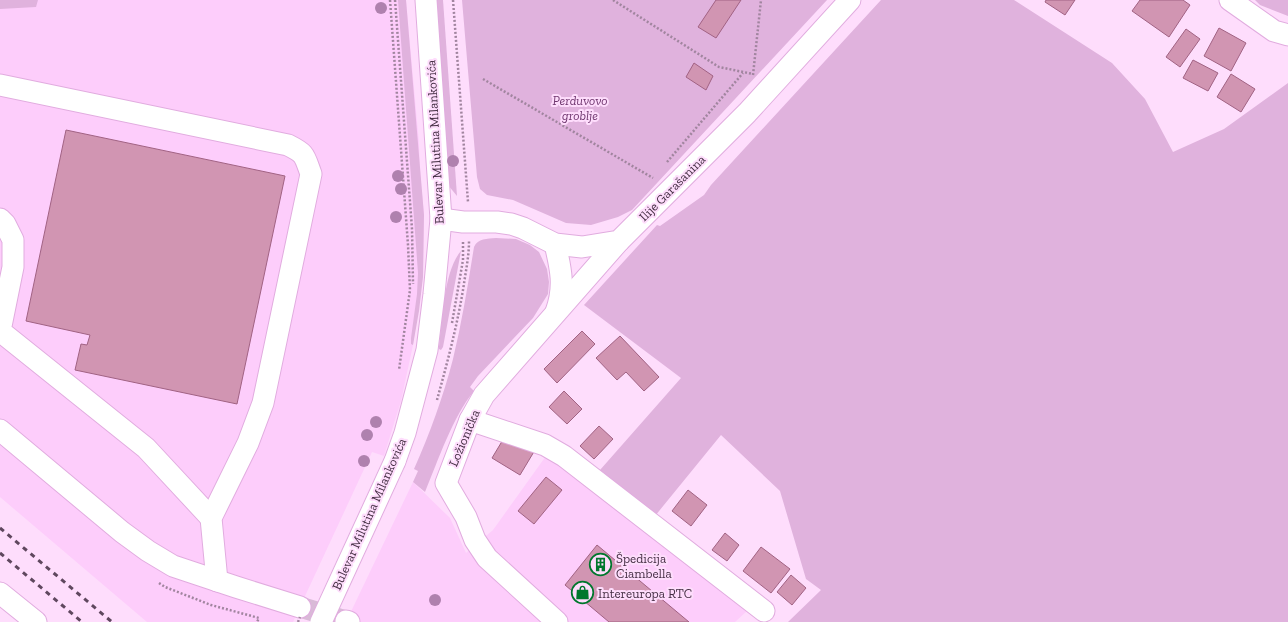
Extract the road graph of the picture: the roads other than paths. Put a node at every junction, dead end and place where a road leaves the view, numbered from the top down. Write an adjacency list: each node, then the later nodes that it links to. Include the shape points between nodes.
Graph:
1 (426, 0): 7 (street, Bulevar Milutina Milankovića)
2 (850, 0): 8 (street, Ilije Garašanina, via 747,113)
3 (1230, 0): 4 (street, via 1274,31)
4 (1288, 35)
5 (0, 85): 13 (street, via 288,145 301,152 306,159 311,174 263,403 248,443)
6 (0, 219): 13 (street, via 13,240 13,267 0,331 146,448)
7 (441, 219): 9 (street, via 511,224); 19 (street, Bulevar Milutina Milankovića, bridge, via 427,350 407,427 395,461)
8 (619, 241): 9 (street, via 582,247); 10 (street, Ložionička)
9 (555, 244): 10 (street, via 562,284 561,299)
10 (554, 317): 11 (street, Ložionička, via 484,395)
11 (470, 420): 17 (street, via 545,444 564,456); 20 (street, Ložionička, via 446,483 487,558)
12 (0, 430): 14 (street, via 148,551 173,566)
13 (211, 518): 14 (street)
14 (218, 581): 16 (street)
15 (0, 593): 18 (street)
16 (300, 607)
17 (764, 611)
18 (36, 622)
19 (321, 622)
20 (557, 622)

